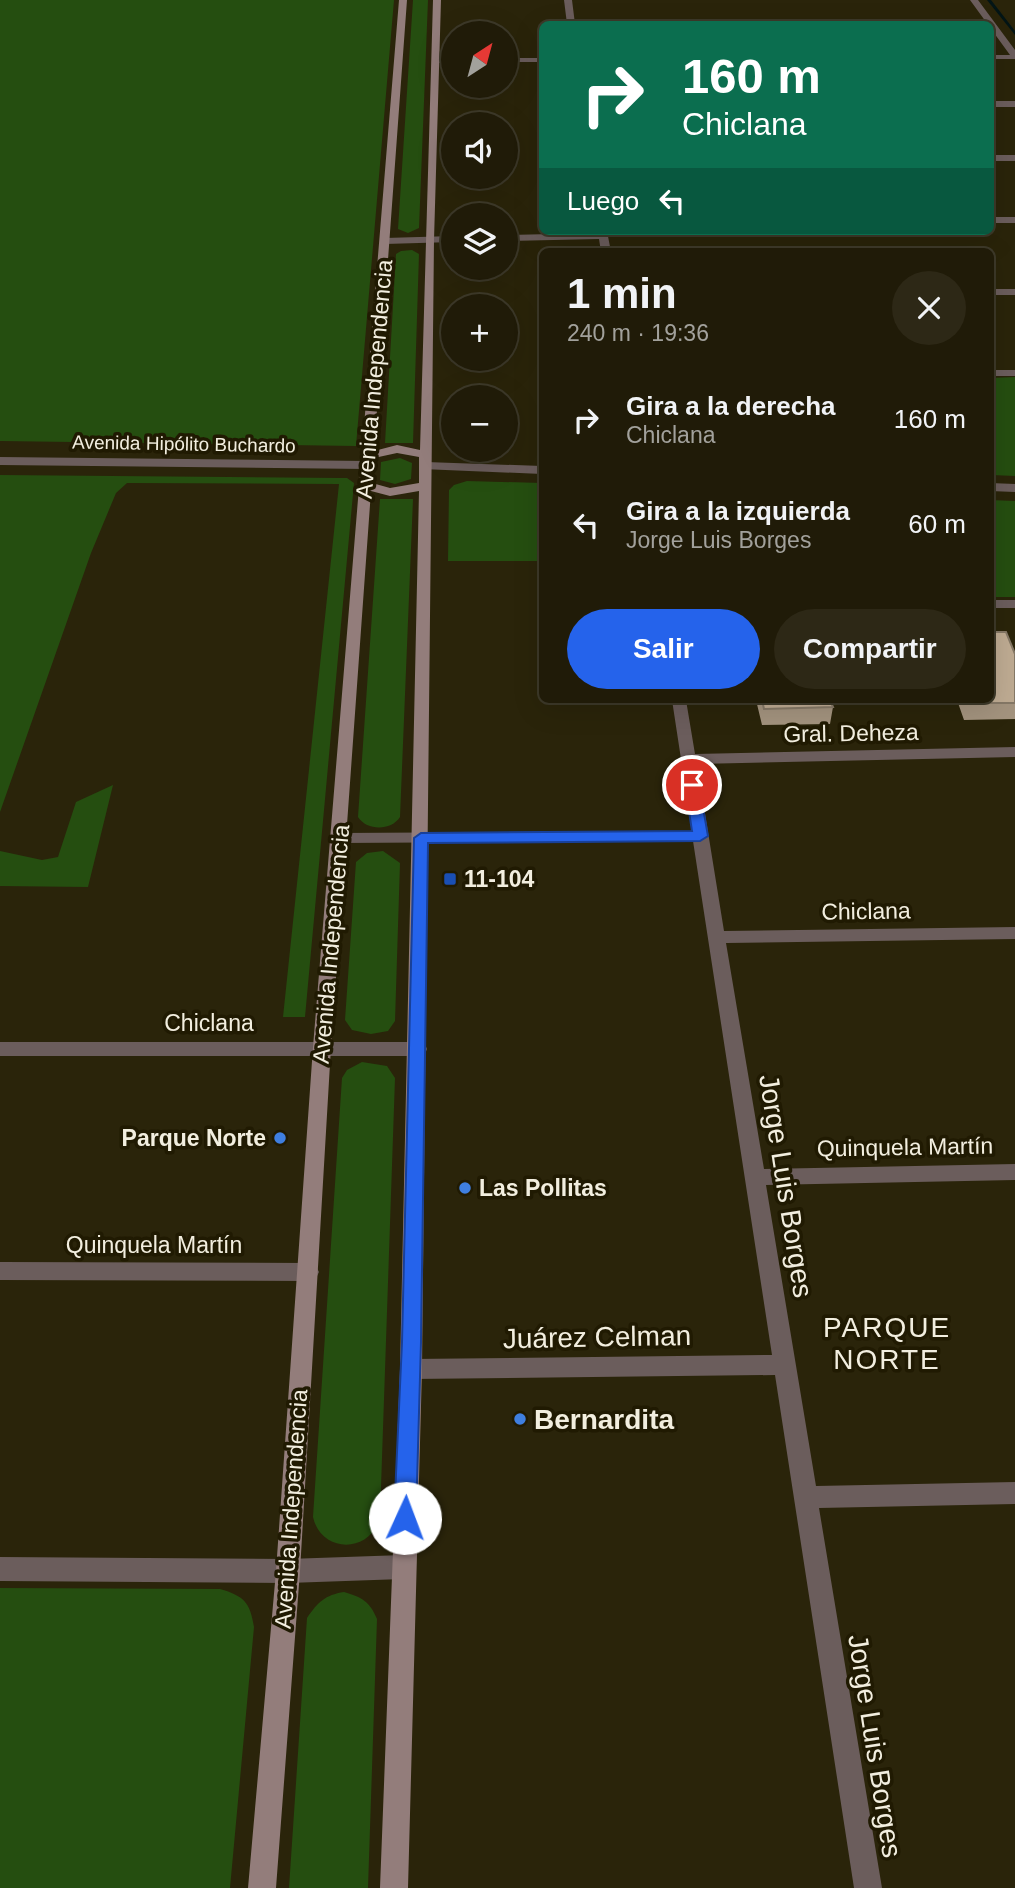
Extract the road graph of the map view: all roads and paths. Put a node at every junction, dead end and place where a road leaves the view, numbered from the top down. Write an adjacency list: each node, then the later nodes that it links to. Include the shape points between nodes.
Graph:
1 (403, 0): 24 (main road, Avenida Independencia)
2 (437, 0): 12 (main road, Avenida Independencia)
3 (568, 0): 5 (street)
4 (974, 0): 6 (street)
5 (571, 21)
6 (989, 21)
7 (994, 28): 9 (street)
8 (994, 57): 9 (street)
9 (1015, 57)
10 (518, 60): 11 (street)
11 (539, 60)
12 (436, 61): 13 (street); 22 (main road, Avenida Independencia)
13 (441, 61)
14 (994, 104): 15 (street)
15 (1015, 104)
16 (994, 158): 17 (street)
17 (1015, 158)
18 (994, 220): 19 (street)
19 (1015, 220)
20 (564, 235): 21 (street)
21 (518, 237)
22 (429, 240): 23 (street); 24 (street); 31 (main road, Avenida Independencia)
23 (441, 240)
24 (385, 241): 29 (main road, Avenida Independencia)
25 (994, 292): 26 (street)
26 (1015, 292)
27 (994, 373): 28 (street)
28 (1015, 373)
29 (367, 460): 30 (street, Avenida Hipólito Buchardo); 31 (main road, via 397,449); 33 (main road, Avenida Independencia)
30 (0, 461)
31 (426, 461): 32 (street); 34 (main road, Avenida Independencia)
32 (539, 470)
33 (366, 485): 34 (main road, via 390,492); 43 (main road, Avenida Independencia)
34 (426, 486): 44 (main road, Avenida Independencia)
35 (994, 487): 36 (street)
36 (1015, 488)
37 (994, 604): 38 (street)
38 (1015, 604)
39 (679, 703): 41 (street, Jorge Luis Borges)
40 (1015, 752): 41 (street, Gral. Deheza)
41 (688, 759): 42 (street, Jorge Luis Borges)
42 (700, 836): 44 (street); 46 (street, Jorge Luis Borges)
43 (340, 838): 44 (street); 47 (main road, Avenida Independencia)
44 (421, 838): 49 (main road, Avenida Independencia)
45 (1015, 933): 46 (street, Chiclana)
46 (717, 937): 51 (street, Jorge Luis Borges)
47 (322, 1047): 48 (street, Chiclana); 49 (street, Chiclana); 53 (main road, Avenida Independencia)
48 (0, 1049)
49 (418, 1049): 55 (main road, Avenida Independencia)
50 (1015, 1172): 51 (street, Quinquela Martín)
51 (755, 1177): 54 (street, Jorge Luis Borges)
52 (0, 1271): 53 (street, Quinquela Martín)
53 (309, 1272): 60 (main road, Avenida Independencia)
54 (785, 1365): 55 (street, Juárez Celman); 57 (street, Jorge Luis Borges)
55 (411, 1369): 58 (main road, Avenida Independencia)
56 (1015, 1493): 57 (street)
57 (806, 1497): 63 (street, Jorge Luis Borges)
58 (403, 1567): 60 (street); 62 (main road, Avenida Independencia)
59 (0, 1569): 60 (street)
60 (288, 1571): 61 (main road, Avenida Independencia)
61 (262, 1888)
62 (394, 1888)
63 (868, 1888)

